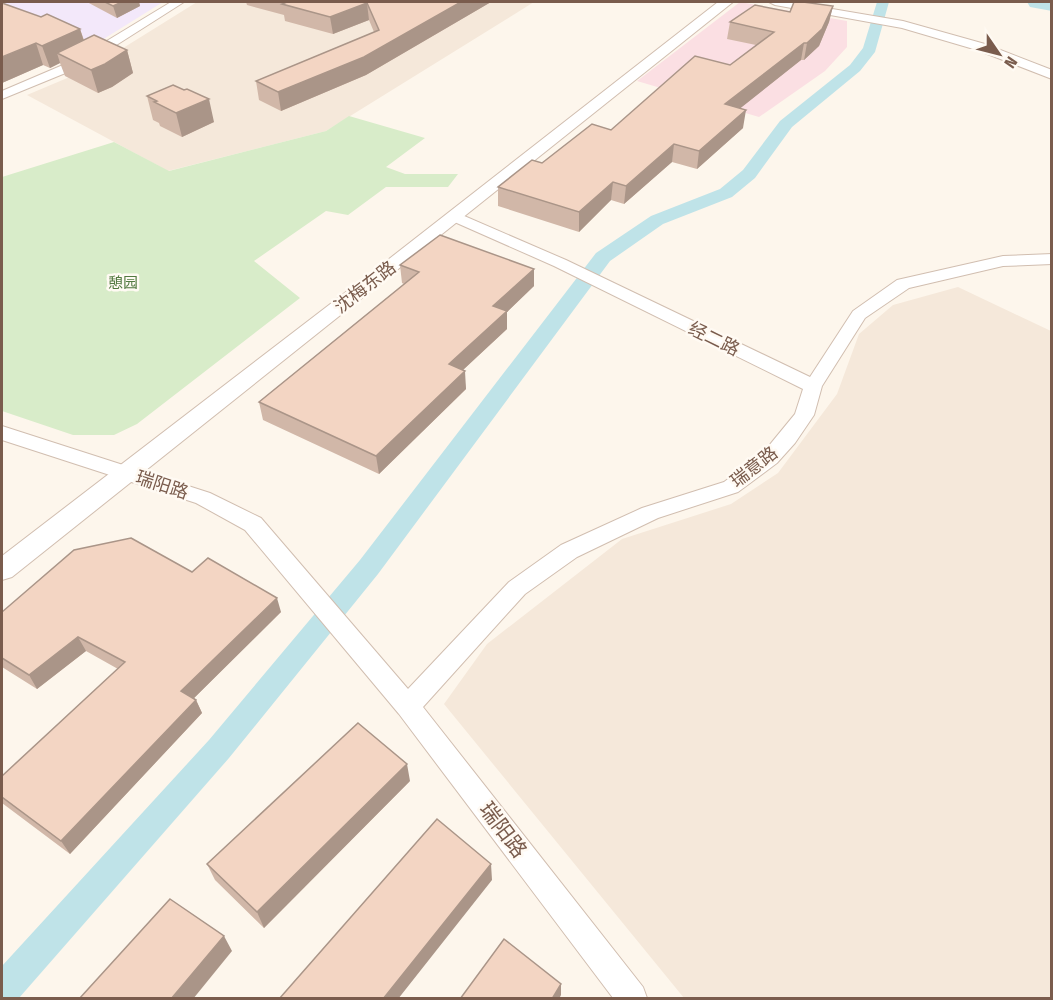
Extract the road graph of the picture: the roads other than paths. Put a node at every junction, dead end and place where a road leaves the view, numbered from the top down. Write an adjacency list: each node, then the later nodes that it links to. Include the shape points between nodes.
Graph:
1 (178, 2): 5 (street, via 81,62)
2 (726, 2): 6 (street, 沈梅东路)
3 (775, 2): 4 (street, via 903,25 981,46)
4 (1052, 75)
5 (2, 95)
6 (455, 217): 8 (street, 经二路, via 560,263); 10 (street, 沈梅东路)
7 (1052, 259): 8 (street, 瑞意路, via 1003,261 903,284 859,315)
8 (813, 386): 12 (street, 瑞意路, via 804,415 770,458 731,487 650,513 569,551 517,588)
9 (2, 433): 10 (street, 瑞阳路)
10 (126, 473): 11 (street, 沈梅东路); 12 (street, 瑞阳路, via 203,498 253,524)
11 (2, 570)
12 (408, 706): 13 (street, 瑞阳路)
13 (632, 999)

